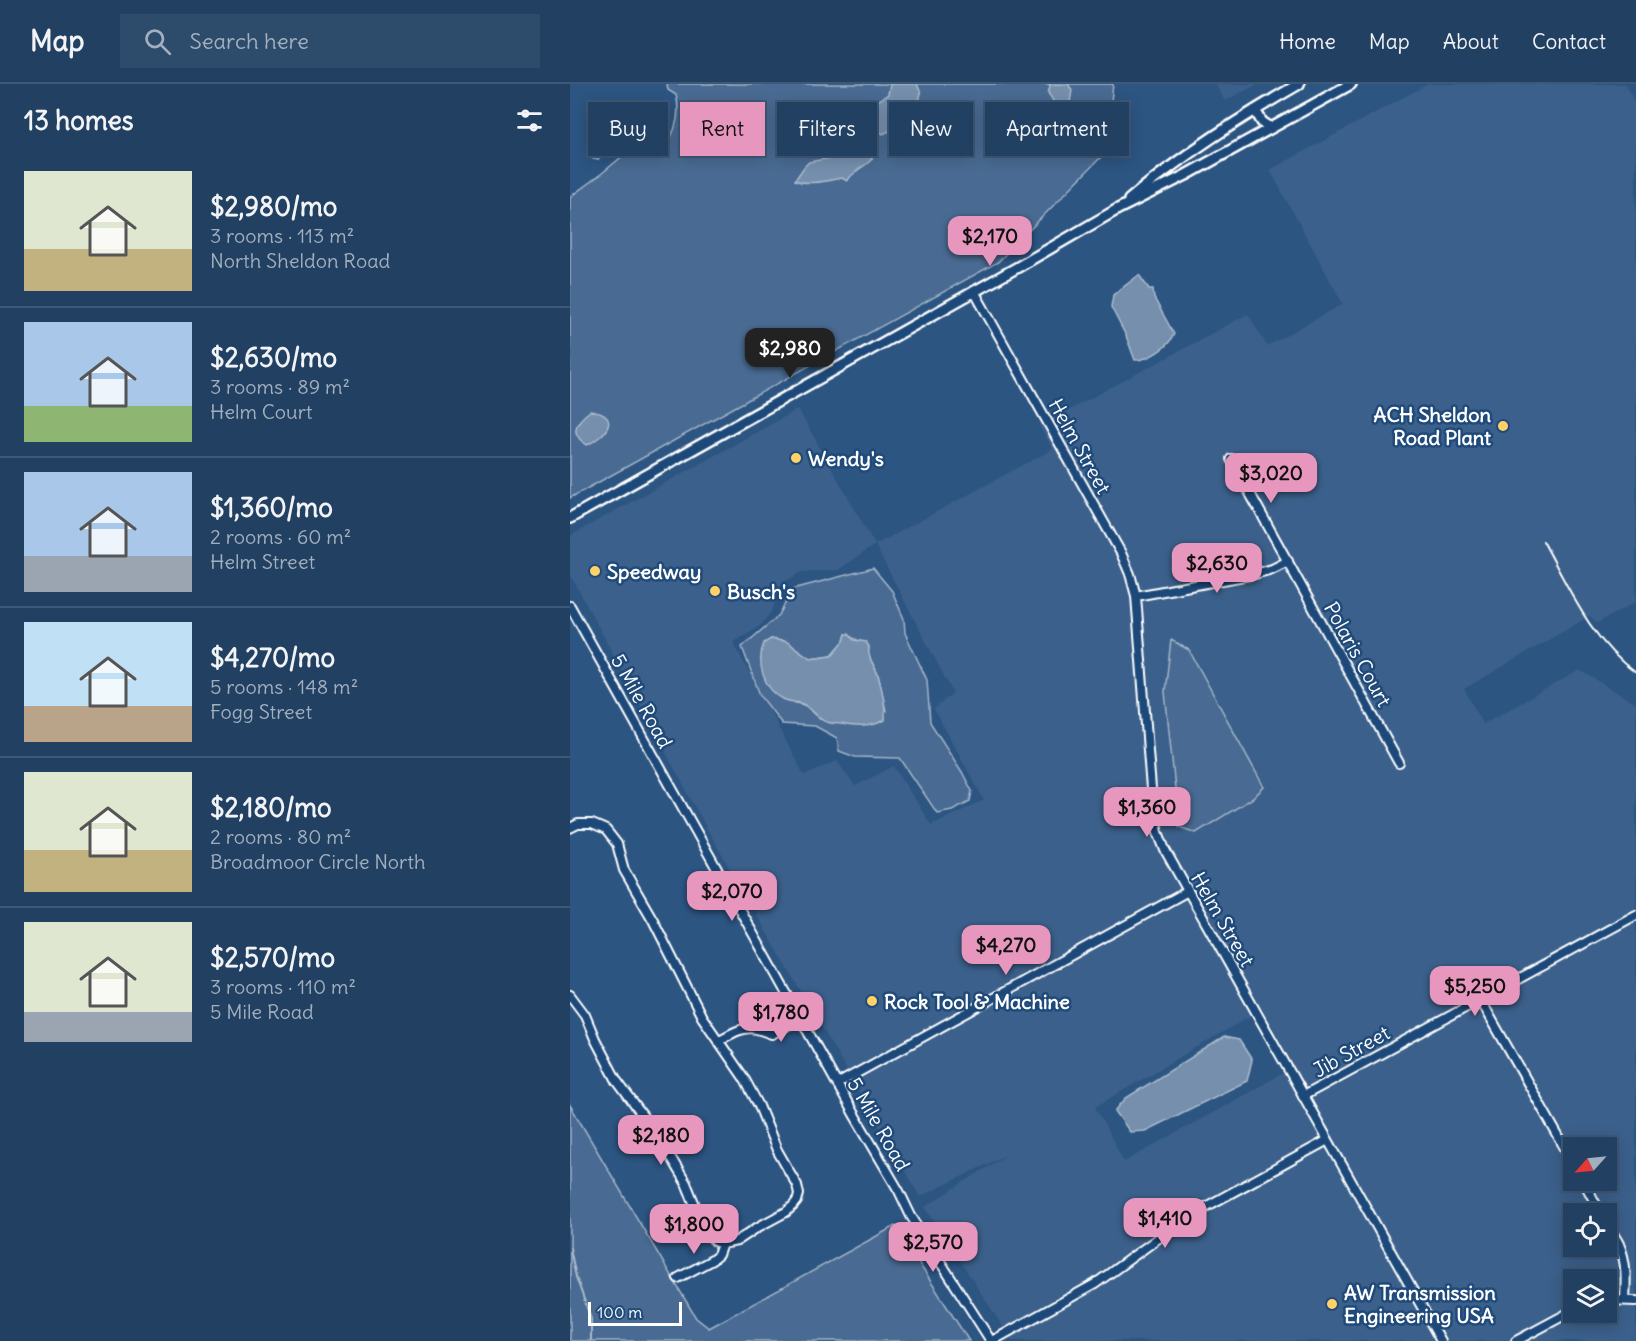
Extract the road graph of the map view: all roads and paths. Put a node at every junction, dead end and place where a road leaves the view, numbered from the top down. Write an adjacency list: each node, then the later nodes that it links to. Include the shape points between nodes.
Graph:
1 (1299, 84): 3 (main road)
2 (1351, 84): 4 (main road)
3 (1255, 110): 4 (main road); 5 (main road, via 1149,182)
4 (1271, 129): 5 (main road)
5 (1118, 209): 6 (main road)
6 (974, 291): 8 (main road); 10 (street, Helm Street, via 1121,553)
7 (1231, 459): 9 (street, Polaris Court)
8 (570, 518)
9 (1288, 561): 10 (street, via 1255,574); 12 (street, Polaris Court)
10 (1136, 596): 14 (street, Helm Street, via 1154,815 1165,850)
11 (570, 606): 18 (street, 5 Mile Road)
12 (1399, 763)
13 (570, 828): 21 (street, via 592,824 606,830 617,844 624,870)
14 (1188, 891): 22 (street); 23 (street, Helm Street)
15 (1636, 915): 17 (street, Jib Street)
16 (570, 995): 27 (street, via 585,1015 617,1081 659,1138 686,1184 706,1232)
17 (1480, 999): 23 (street, Jib Street); 25 (street)
18 (794, 1006): 19 (street, 5 Mile Road); 20 (street)
19 (800, 1018): 20 (street, via 772,1034); 22 (street, 5 Mile Road)
20 (757, 1029): 21 (street, via 738,1029)
21 (718, 1041): 27 (street, via 759,1106 799,1194 786,1212 737,1241)
22 (837, 1084): 33 (street, 5 Mile Road, via 911,1216)
23 (1303, 1096): 24 (street, Helm Street)
24 (1328, 1140): 33 (street, via 1189,1216 1095,1284); 34 (street, Helm Street)
25 (1563, 1145)
26 (1617, 1241): 30 (street, via 1625,1261)
27 (722, 1244): 28 (street, via 712,1260)
28 (678, 1278)
29 (1617, 1300): 30 (street)
30 (1625, 1300): 31 (street)
31 (1636, 1300)
32 (1563, 1316): 35 (street)
33 (992, 1341)
34 (1442, 1341)
35 (1516, 1341)

